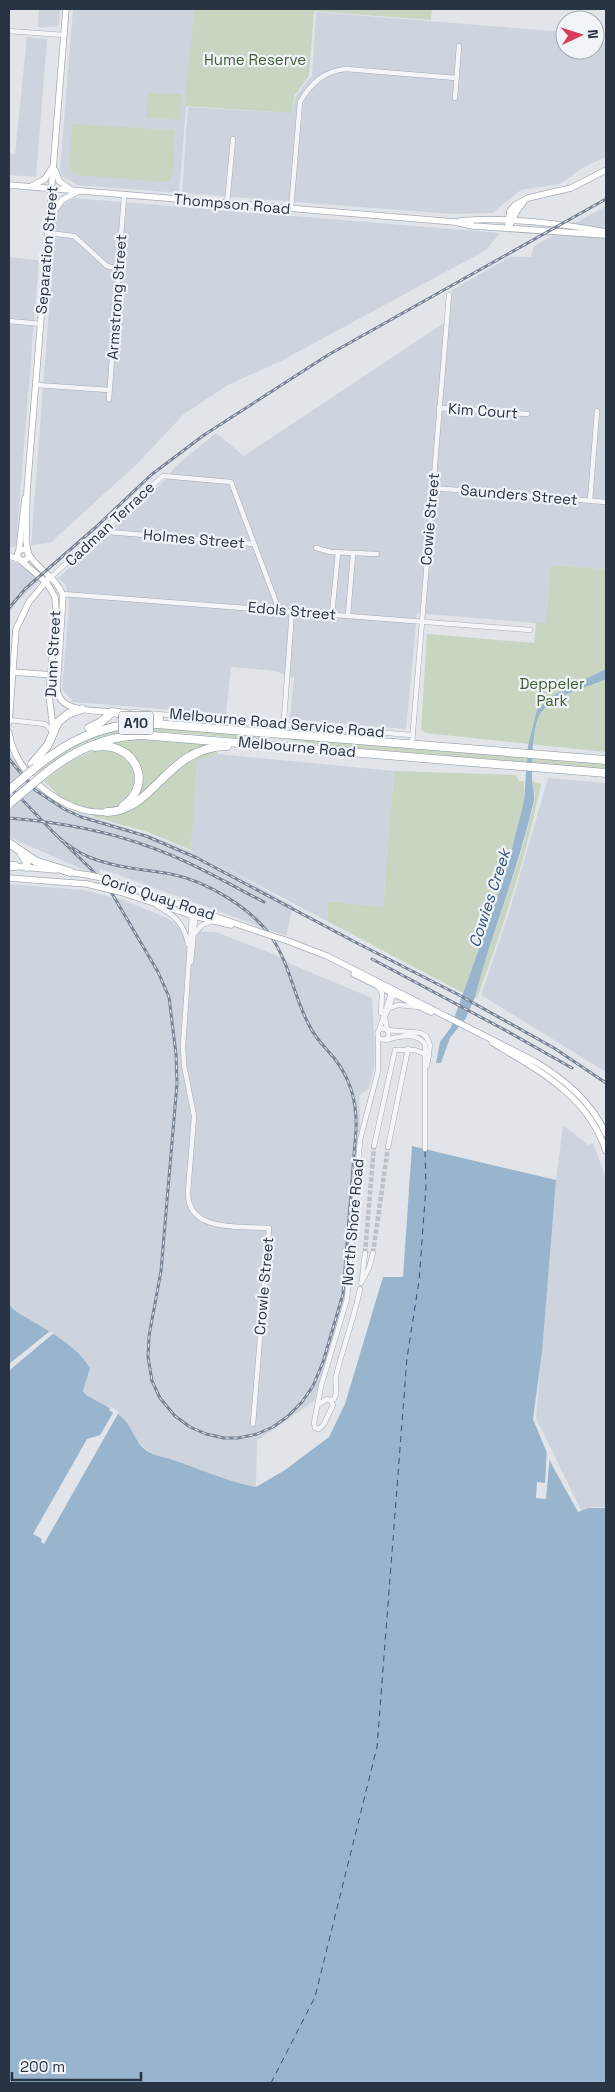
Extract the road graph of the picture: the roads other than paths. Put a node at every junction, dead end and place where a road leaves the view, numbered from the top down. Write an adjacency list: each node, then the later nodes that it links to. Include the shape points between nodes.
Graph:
1 (66, 9): 3 (main road, Separation Street)
2 (9, 31): 3 (street)
3 (64, 35): 8 (main road, Separation Street)
4 (459, 46): 5 (street)
5 (456, 78): 6 (street); 16 (street, via 346,69 329,72 317,80 300,102)
6 (455, 98)
7 (233, 139): 15 (street)
8 (54, 164): 11 (main road, via 45,179); 12 (main road, Separation Street); 13 (main road, via 59,182)
9 (606, 170): 18 (main road, via 572,188 526,199)
10 (9, 185): 11 (main road, Thompson Road)
11 (30, 187): 12 (main road, Thompson Road)
12 (52, 189): 13 (main road, Thompson Road); 17 (main road, Separation Street)
13 (76, 191): 14 (main road, Thompson Road); 17 (main road, via 63,199)
14 (124, 196): 15 (main road, Thompson Road); 23 (street, Armstrong Street)
15 (227, 204): 16 (main road, Thompson Road)
16 (291, 209): 19 (main road, Thompson Road)
17 (50, 217): 21 (main road, Separation Street)
18 (509, 221): 19 (main road, Thompson Road); 20 (main road); 22 (main road, Thompson Road, via 589,229)
19 (455, 222): 20 (main road, Thompson Road)
20 (509, 228): 22 (main road, Thompson Road)
21 (48, 233): 23 (street, via 74,236 107,266); 26 (main road, Separation Street)
22 (606, 234)
23 (119, 269): 28 (street, Armstrong Street)
24 (449, 295): 30 (street, Cowie Street)
25 (9, 321): 26 (street)
26 (41, 324): 27 (main road, Separation Street)
27 (36, 385): 28 (street); 34 (main road, Separation Street)
28 (109, 390): 29 (street, Armstrong Street)
29 (109, 399)
30 (439, 408): 32 (street, Kim Court); 33 (street, Cowie Street)
31 (597, 411): 35 (street)
32 (527, 414)
33 (433, 488): 35 (street, Saunders Street); 56 (street, Cowie Street)
34 (27, 491): 40 (main road, Separation Street); 42 (main road, Separation Street)
35 (590, 501): 36 (street, Saunders Street)
36 (606, 502)
37 (105, 528): 38 (street, Holmes Street, via 109,532); 38 (street, Cadman Terrace, via 163,476 231,482); 48 (street, Cadman Terrace)
38 (254, 544): 52 (street)
39 (316, 548): 43 (street)
40 (19, 550): 41 (main road); 42 (main road); 47 (main road, Separation Street)
41 (9, 552)
42 (28, 553): 47 (main road, via 26,560); 48 (main road)
43 (338, 553): 44 (street); 54 (street)
44 (353, 554): 45 (street); 55 (street)
45 (377, 554)
46 (9, 556): 47 (main road)
47 (20, 559): 49 (main road)
48 (50, 577): 49 (main road); 50 (main road, Dunn Street)
49 (45, 581): 51 (main road, Dunn Street); 58 (main road, via 29,602 16,629)
50 (63, 594): 51 (main road, Edols Street); 52 (street, Edols Street); 60 (main road, Dunn Street)
51 (55, 596): 59 (main road, Dunn Street, via 56,620)
52 (278, 610): 53 (street, Edols Street)
53 (292, 611): 54 (street, Edols Street); 65 (street)
54 (332, 614): 55 (street, Edols Street)
55 (348, 615): 56 (street, Edols Street)
56 (421, 621): 57 (street, Edols Street); 69 (street, Cowie Street)
57 (530, 630)
58 (12, 672): 59 (main road); 63 (main road)
59 (50, 675): 60 (main road); 66 (main road, Dunn Street)
60 (58, 676): 61 (main road, Dunn Street, via 59,697 65,704)
61 (82, 709): 62 (main road, Melbourne Road Service Road); 66 (highway, via 63,717)
62 (112, 712): 64 (highway); 65 (street, Melbourne Road Service Road); 75 (highway, via 99,724 64,741)
63 (9, 721): 66 (street, via 42,723)
64 (183, 725): 68 (highway, Melbourne Road / A10); 75 (highway, Melbourne Road / A10, via 136,723 104,728 78,738)
65 (284, 725): 68 (street); 69 (street, Melbourne Road Service Road)
66 (53, 731): 76 (highway)
67 (9, 733): 80 (main road, via 19,759 47,792 75,808)
68 (283, 733): 70 (highway, Melbourne Road / A10); 72 (highway)
69 (412, 734): 70 (street, Cowie Street)
70 (412, 743): 74 (highway, Melbourne Road / A10)
71 (259, 744): 72 (highway, Melbourne Road / A10); 73 (highway, Melbourne Road / A10, via 141,735 109,739); 80 (highway, via 217,746 196,752 180,761 135,804)
72 (282, 746): 77 (highway, Melbourne Road / A10)
73 (73, 753): 79 (highway, Melbourne Road / A10, bridge); 80 (highway, via 111,746 134,760 138,774 135,794 124,806)
74 (606, 760)
75 (44, 761): 76 (highway, Melbourne Road / A10)
76 (34, 766): 78 (highway, bridge)
77 (606, 773)
78 (9, 790)
79 (9, 804)
80 (108, 812)
81 (9, 843): 82 (highway)
82 (19, 852): 84 (highway); 85 (highway, via 40,864)
83 (11, 866): 84 (main road, Corio Quay Road)
84 (27, 867): 85 (main road, Corio Quay Road); 87 (main road)
85 (70, 872): 89 (main road, Corio Quay Road, bridge, via 107,879)
86 (9, 878): 87 (main road, Corio Quay Road)
87 (26, 879): 88 (main road, Corio Quay Road, bridge, via 87,884)
88 (137, 897): 89 (main road, Corio Quay Road); 94 (street, via 179,921 185,930)
89 (194, 912): 90 (main road, Corio Quay Road); 91 (main road, Corio Quay Road); 92 (street); 94 (street)
90 (214, 921): 91 (main road, Corio Quay Road); 92 (street, via 202,925)
91 (257, 931): 93 (main road, Corio Quay Road, bridge)
92 (194, 935): 94 (street)
93 (299, 945): 95 (main road, Corio Quay Road); 96 (main road, Corio Quay Road, via 327,956)
94 (190, 954): 119 (street, Crowle Street, via 183,1046 194,1116 188,1197 193,1212 207,1223 268,1228)
95 (378, 987): 96 (main road, Corio Quay Road); 100 (street, North Shore Road, via 382,993)
96 (393, 992): 97 (street, North Shore Road); 98 (main road, Corio Quay Road); 99 (main road, Corio Quay Road); 100 (street, North Shore Road)
97 (389, 1008): 98 (street, via 400,1005); 101 (street, North Shore Road, via 385,1018)
98 (422, 1008): 99 (main road, Corio Quay Road)
99 (448, 1018): 107 (main road, Corio Quay Road, via 521,1053 552,1072 576,1092)
100 (380, 1022): 102 (street, North Shore Road)
101 (387, 1030): 102 (street, via 383,1028); 103 (street, North Shore Road); 105 (street, via 424,1034 430,1043)
102 (378, 1033): 103 (street, via 381,1040); 106 (street, North Shore Road)
103 (386, 1040): 105 (street, via 418,1038 425,1045); 106 (street, North Shore Road)
104 (408, 1050): 105 (street); 109 (street, via 395,1050); 110 (street)
105 (427, 1055): 111 (street)
106 (379, 1060): 116 (street, North Shore Road, via 360,1140 347,1299)
107 (600, 1127): 108 (main road, Corio Quay Road); 112 (main road, Corio Quay Road)
108 (606, 1134)
109 (374, 1146)
110 (388, 1147)
111 (425, 1149)
112 (606, 1151)
113 (365, 1253): 114 (street, via 361,1283)
114 (374, 1253)
115 (360, 1290): 117 (street, via 336,1378 337,1393 334,1399)
116 (322, 1383): 117 (street, via 323,1393); 118 (street, North Shore Road)
117 (329, 1400): 118 (street); 118 (street, North Shore Road, via 333,1406 319,1429 314,1424)
118 (319, 1404)
119 (253, 1424)

